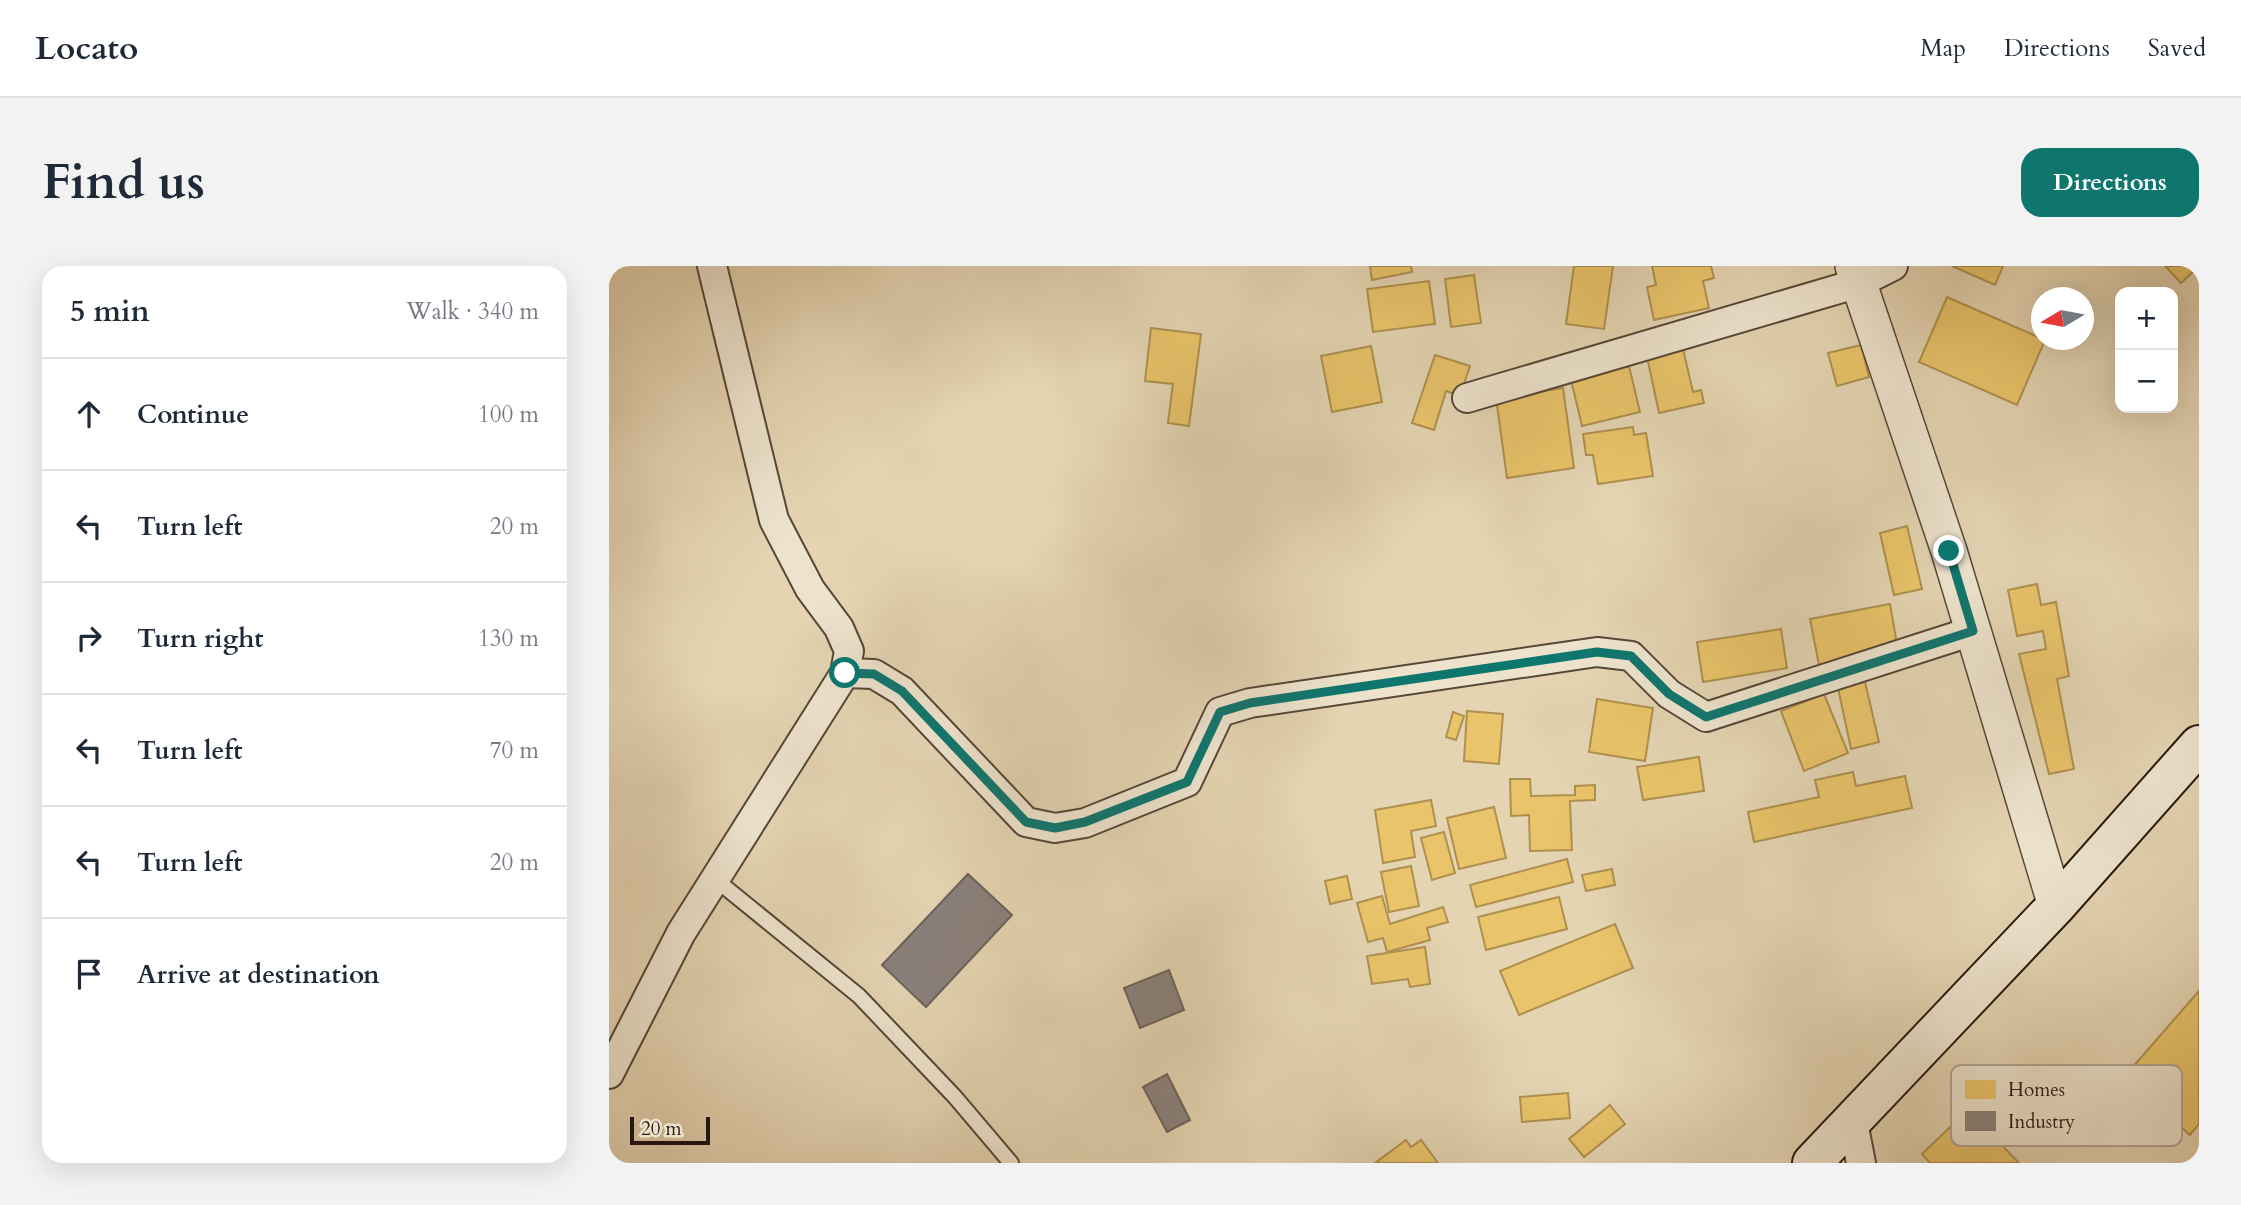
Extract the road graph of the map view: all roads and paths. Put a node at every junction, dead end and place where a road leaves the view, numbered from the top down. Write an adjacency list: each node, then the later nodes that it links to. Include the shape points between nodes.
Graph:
1 (712, 266): 6 (street, via 774,520 810,589 839,628 849,651)
2 (1893, 266): 3 (street)
3 (1856, 275): 4 (street); 5 (street)
4 (1467, 398)
5 (1973, 631): 6 (street, via 1706,717 1669,694 1631,656 1597,652 1250,703 1220,712 1187,782 1085,822 1055,828 1026,822 902,691 874,674); 9 (street)
6 (845, 673): 8 (street)
7 (2199, 745): 9 (main road)
8 (715, 879): 10 (street, via 681,933); 12 (lane, via 859,996)
9 (2056, 906): 11 (main road)
10 (609, 1074)
11 (1853, 1122): 13 (main road); 14 (street)
12 (1011, 1163)
13 (1812, 1163)
14 (1861, 1163)

